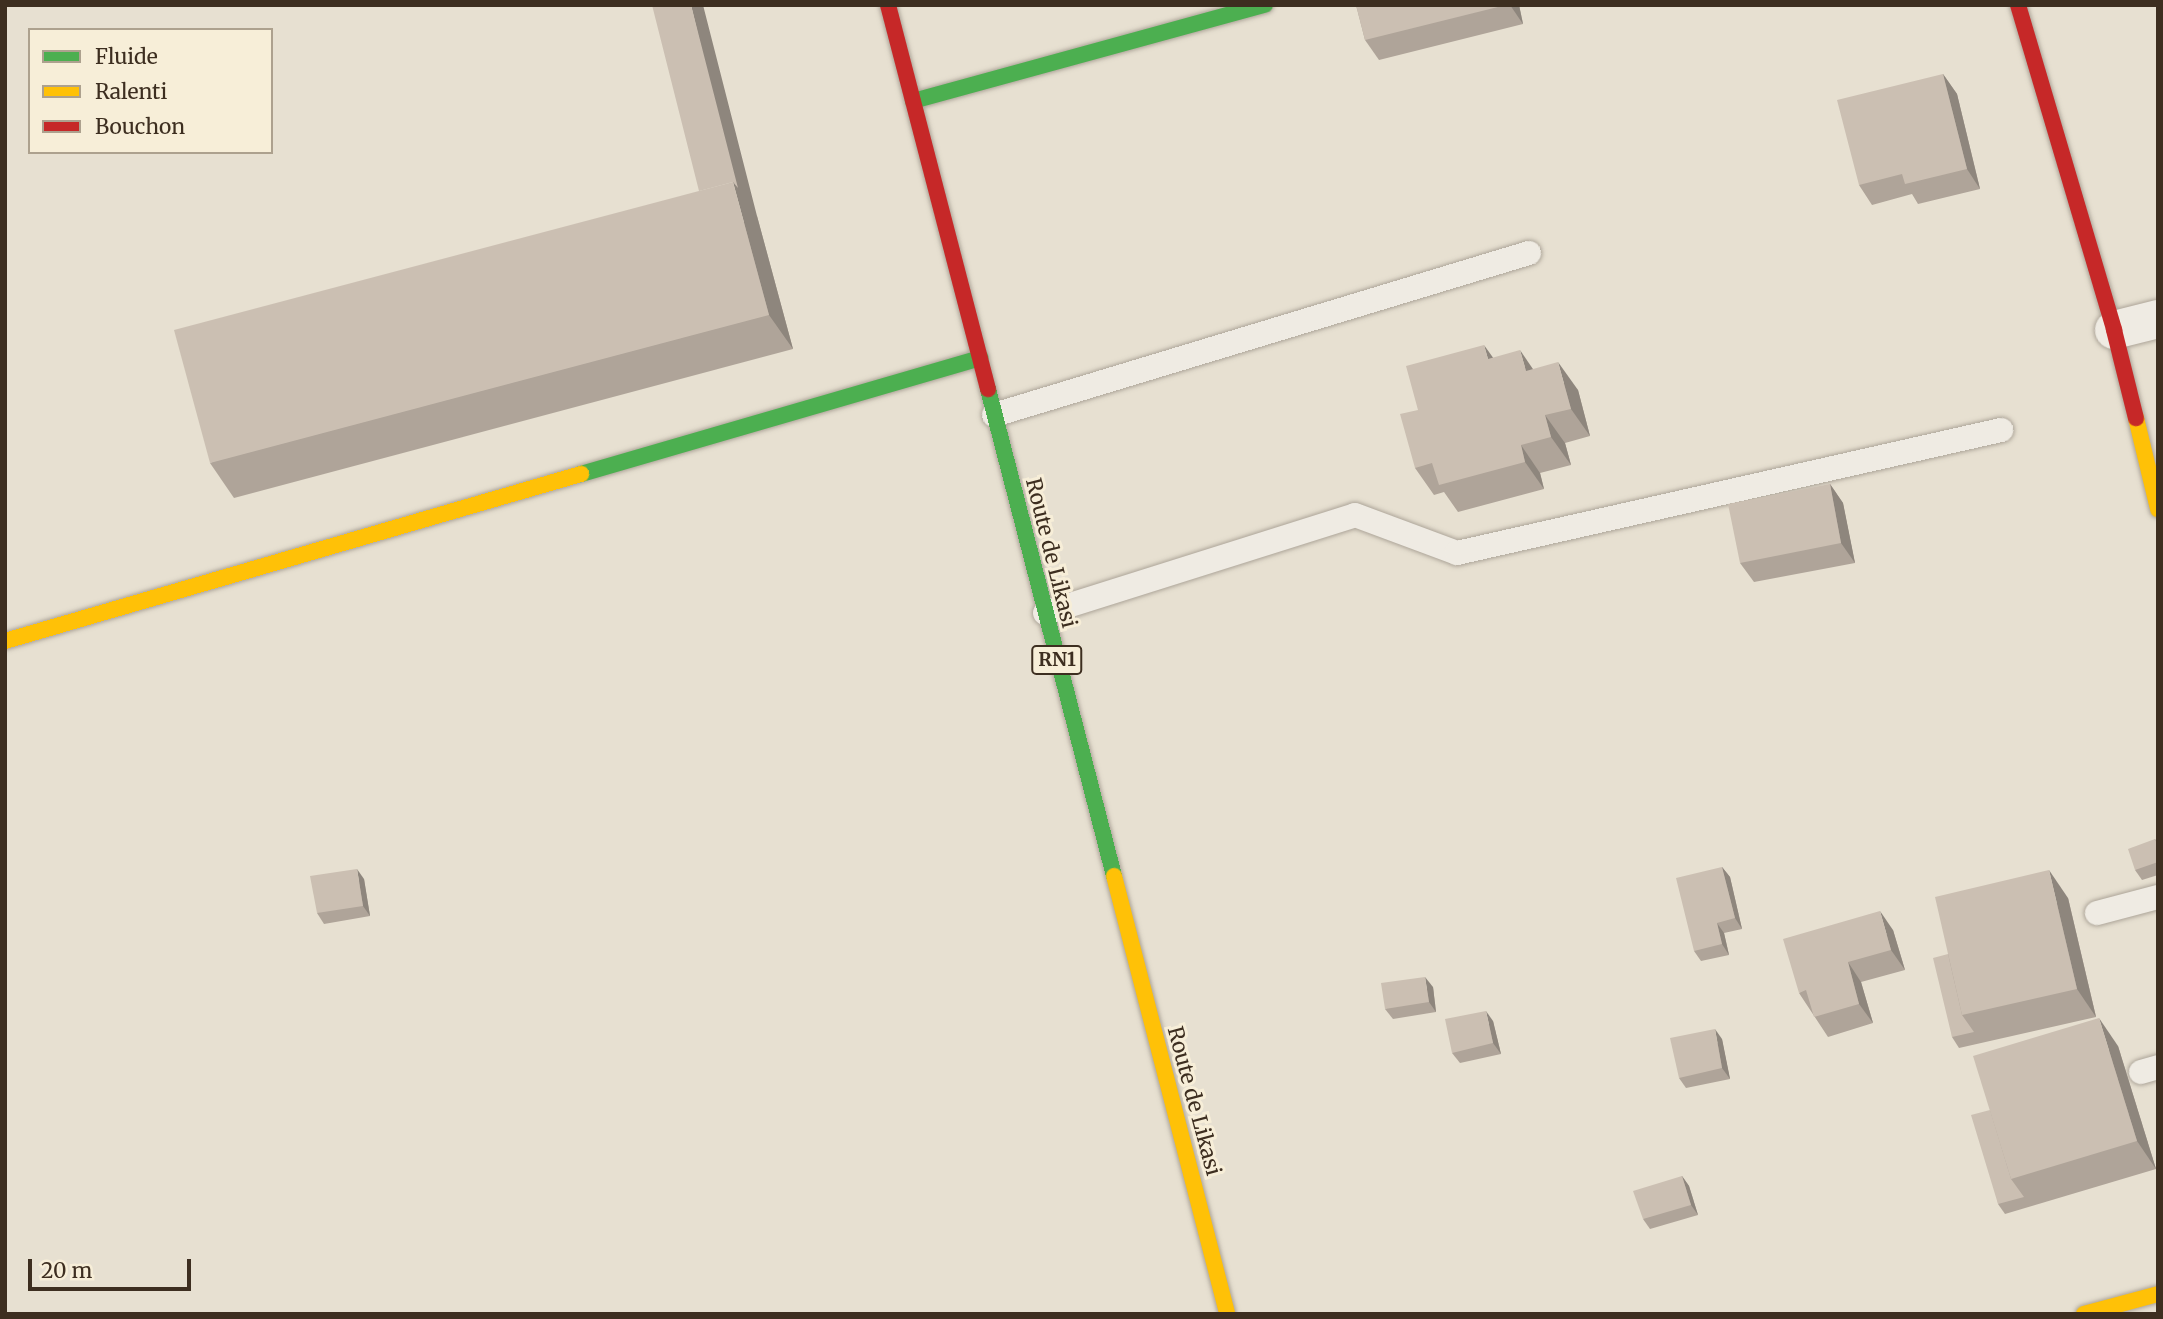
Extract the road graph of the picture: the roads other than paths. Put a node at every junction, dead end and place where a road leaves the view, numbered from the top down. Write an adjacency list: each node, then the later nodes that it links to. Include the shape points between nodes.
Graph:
1 (888, 5): 4 (main road, Route de Likasi / RN1)
2 (1265, 5): 4 (main road)
3 (2018, 5): 7 (main road)
4 (913, 101): 8 (main road, Route de Likasi / RN1)
5 (1529, 253): 9 (lane)
6 (2158, 319): 7 (street)
7 (2114, 330): 11 (main road)
8 (980, 358): 9 (main road, Route de Likasi / RN1); 13 (main road)
9 (994, 415): 12 (main road, Route de Likasi / RN1)
10 (2001, 430): 12 (lane, via 1457,554 1355,515)
11 (2158, 509)
12 (1045, 612): 17 (main road, Route de Likasi / RN1)
13 (5, 641)
14 (2158, 897): 15 (lane)
15 (2097, 914)
16 (2158, 1294): 18 (main road)
17 (1227, 1314)
18 (2084, 1314)

